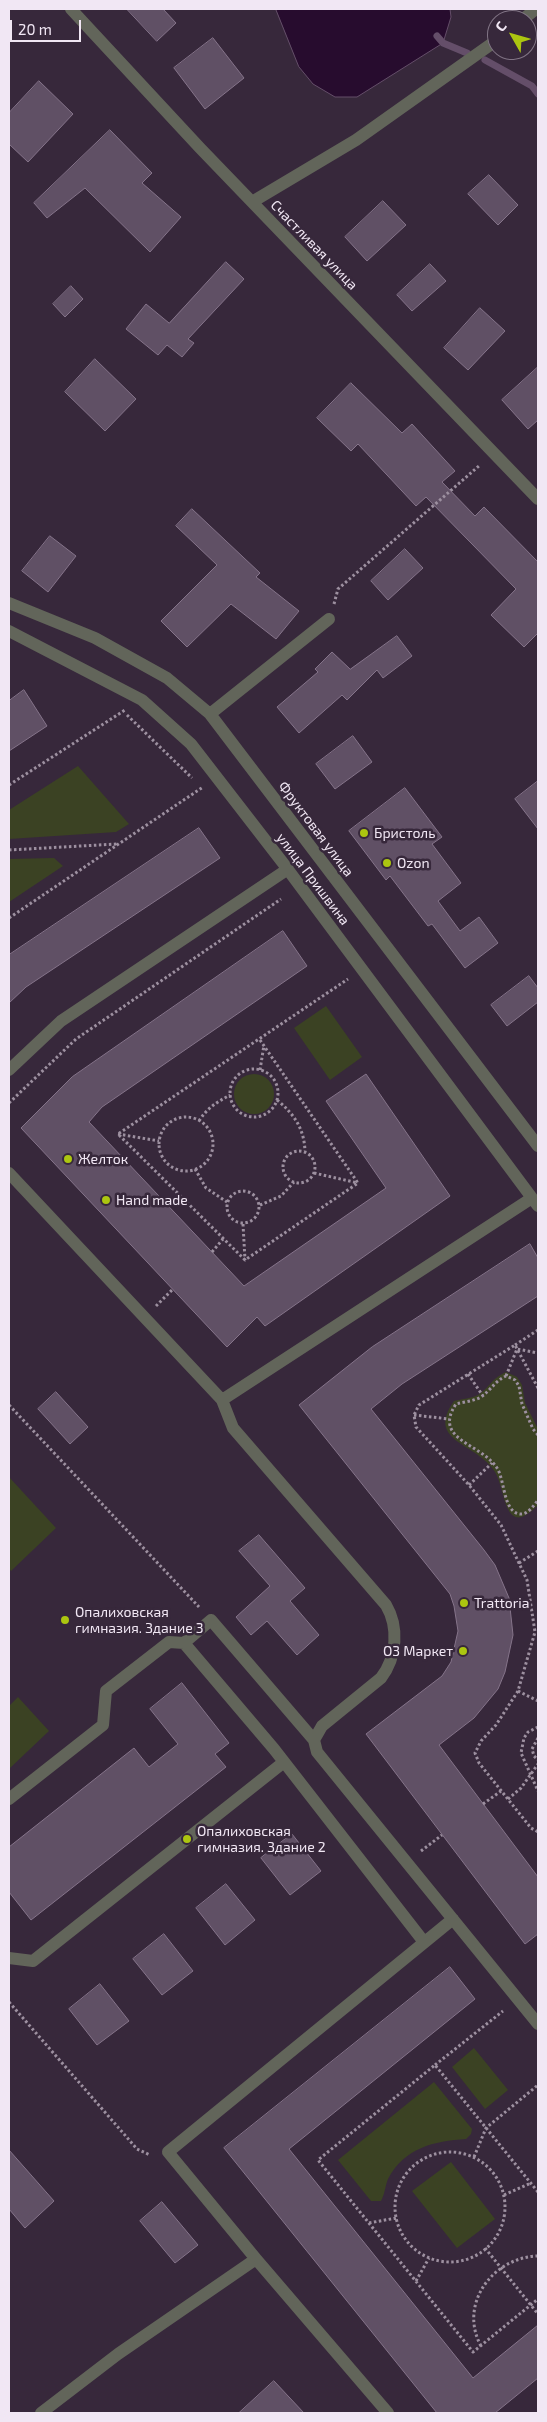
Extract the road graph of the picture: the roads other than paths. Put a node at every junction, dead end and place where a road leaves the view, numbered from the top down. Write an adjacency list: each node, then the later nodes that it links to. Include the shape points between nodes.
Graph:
1 (71, 9): 3 (street, Счастливая улица)
2 (487, 47): 3 (street, via 356,140)
3 (252, 202): 4 (street, Счастливая улица)
4 (538, 499)
5 (9, 603): 8 (street, Фруктовая улица, via 95,638 167,678)
6 (329, 619): 8 (street)
7 (12, 637): 9 (street, улица Пришвина, via 142,700 191,744)
8 (210, 714): 11 (street, Фруктовая улица)
9 (288, 869): 10 (street, via 61,1021); 13 (street, улица Пришвина)
10 (9, 1070)
11 (538, 1146)
12 (9, 1173): 14 (street)
13 (535, 1202): 14 (street)
14 (222, 1400): 16 (street, via 233,1428 386,1604 393,1617 392,1659 388,1669 322,1726)
15 (184, 1643): 16 (street, via 211,1620); 17 (street); 18 (street, via 169,1642 106,1691 103,1725)
16 (314, 1740): 19 (street, via 317,1752)
17 (284, 1762): 20 (street); 21 (street, via 33,1961)
18 (9, 1799)
19 (453, 1918): 20 (street); 22 (street)
20 (424, 1942): 23 (street, via 168,2152)
21 (9, 1958)
22 (537, 2018)
23 (256, 2259): 24 (street, via 118,2354); 25 (street)
24 (41, 2413)
25 (388, 2413)

